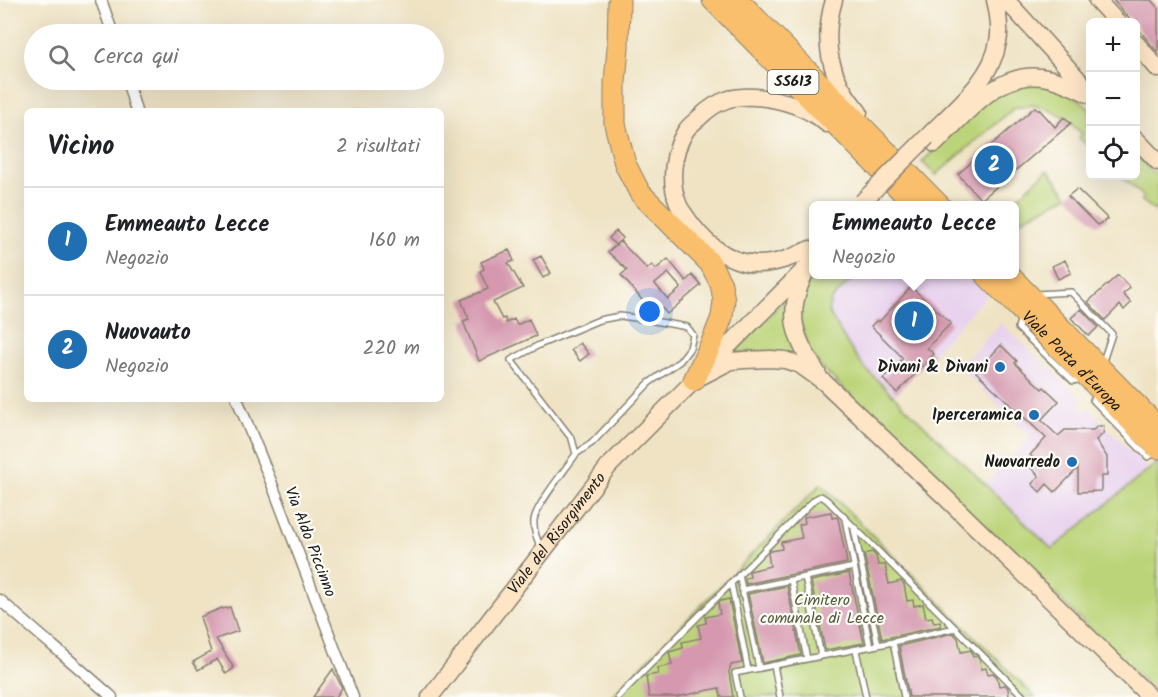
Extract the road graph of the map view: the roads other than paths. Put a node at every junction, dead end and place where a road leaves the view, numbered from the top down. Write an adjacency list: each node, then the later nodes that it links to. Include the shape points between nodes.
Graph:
1 (101, 0): 11 (street)
2 (619, 0): 32 (highway, via 615,124 626,164 640,193 710,264 722,284 722,317)
3 (713, 0): 20 (highway, SS613)
4 (738, 0): 20 (highway, SS613)
5 (834, 0): 20 (main road, via 829,54 848,100 878,134)
6 (984, 0): 18 (main road, via 989,19 984,57)
7 (995, 0): 18 (main road, via 999,42 992,63)
8 (1006, 0): 15 (main road)
9 (1097, 0): 10 (main road)
10 (1113, 18)
11 (109, 24)
12 (1140, 49): 13 (main road)
13 (1158, 69)
14 (130, 90): 17 (street)
15 (1086, 90)
16 (1086, 92): 18 (main road, via 1045,77 1004,82)
17 (135, 108)
18 (931, 140): 22 (main road, bridge)
19 (1140, 143): 21 (main road)
20 (879, 157): 23 (highway); 24 (highway); 25 (main road, via 818,116 769,98 728,99 685,130 672,178 678,204 706,242 740,261 758,264)
21 (1158, 162)
22 (868, 201)
23 (912, 201)
24 (934, 201)
25 (809, 255)
26 (809, 258): 32 (main road, Viale del Risorgimento)
27 (809, 264): 33 (main road, via 795,301 795,330)
28 (992, 279): 30 (highway, Viale Porta d'Europa)
29 (1011, 279): 30 (highway, Viale Porta d'Europa)
30 (1025, 303): 31 (highway, Viale Porta d'Europa); 31 (lane, via 1018,328 1074,381); 31 (lane, via 1071,292 1112,334)
31 (1096, 379): 35 (highway, Viale Porta d'Europa); 36 (highway, Viale Porta d'Europa)
32 (694, 380): 33 (main road, via 731,362 771,359 800,365); 40 (main road, Viale del Risorgimento, via 609,466)
33 (824, 382): 67 (main road)
34 (238, 402): 59 (street, Via Aldo Piccinno)
35 (1158, 427)
36 (1158, 450)
37 (576, 454): 37 (lane, via 572,439 511,360 599,320 620,316 687,327 693,335 690,348 680,361 649,384 592,443); 40 (lane, via 534,518)
38 (844, 518): 39 (lane); 41 (lane); 42 (lane, via 821,496 815,499)
39 (854, 527): 48 (lane); 50 (lane)
40 (542, 550): 60 (main road, Viale del Risorgimento)
41 (854, 567): 43 (lane); 51 (lane)
42 (739, 575): 45 (lane); 46 (lane)
43 (805, 577): 44 (lane); 53 (lane)
44 (790, 580): 46 (lane); 54 (lane)
45 (731, 584): 57 (lane); 61 (lane)
46 (742, 590): 56 (lane)
47 (0, 600): 58 (street)
48 (955, 628): 49 (lane); 66 (lane)
49 (893, 642): 50 (lane); 65 (lane)
50 (878, 645): 51 (lane)
51 (870, 647): 52 (lane)
52 (856, 650): 53 (lane); 64 (lane)
53 (822, 656): 54 (lane)
54 (807, 659): 55 (lane)
55 (774, 665): 56 (lane); 63 (lane)
56 (759, 668): 57 (lane)
57 (748, 670): 62 (lane, via 735,673)
58 (112, 697)
59 (353, 697)
60 (429, 697)
61 (618, 697)
62 (740, 697)
63 (780, 697)
64 (866, 697)
65 (904, 697)
66 (1024, 697)
67 (1150, 697)

